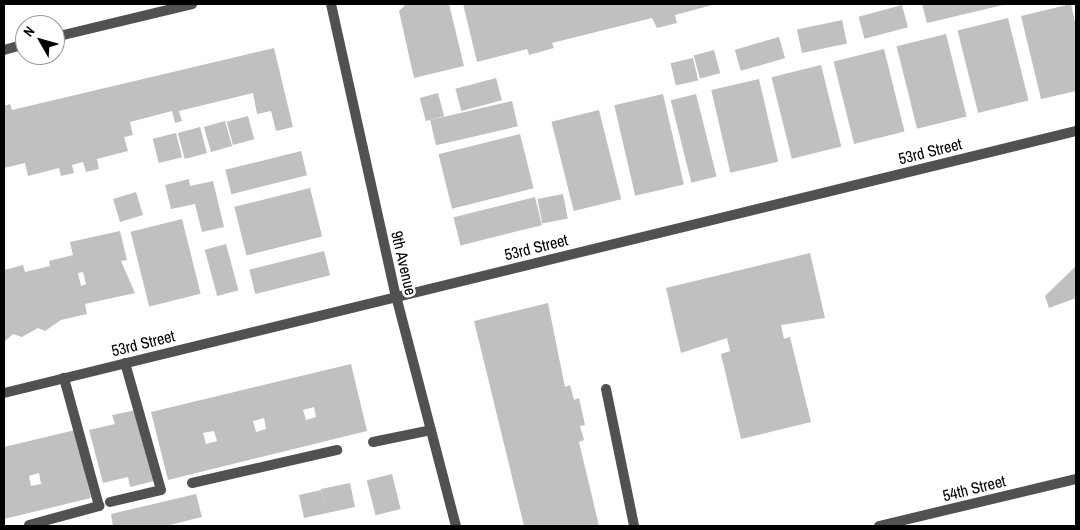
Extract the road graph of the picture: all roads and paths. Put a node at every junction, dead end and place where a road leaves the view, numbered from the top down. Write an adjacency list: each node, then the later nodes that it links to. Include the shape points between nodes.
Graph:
1 (192, 4): 3 (street)
2 (331, 4): 5 (street, 9th Avenue)
3 (65, 35)
4 (1076, 131): 5 (street, 53rd Street)
5 (396, 296): 6 (street, 53rd Street); 10 (street, 9th Avenue)
6 (125, 363): 7 (street, 53rd Street); 15 (street, via 162,490)
7 (64, 378): 9 (street, 53rd Street); 16 (street, via 99,506)
8 (606, 389): 18 (street)
9 (4, 393)
10 (431, 430): 11 (street); 17 (street, 9th Avenue)
11 (373, 442)
12 (337, 450): 14 (street)
13 (1076, 479): 19 (street, 54th Street)
14 (192, 483)
15 (110, 502)
16 (28, 525)
17 (456, 526)
18 (634, 526)
19 (879, 526)

